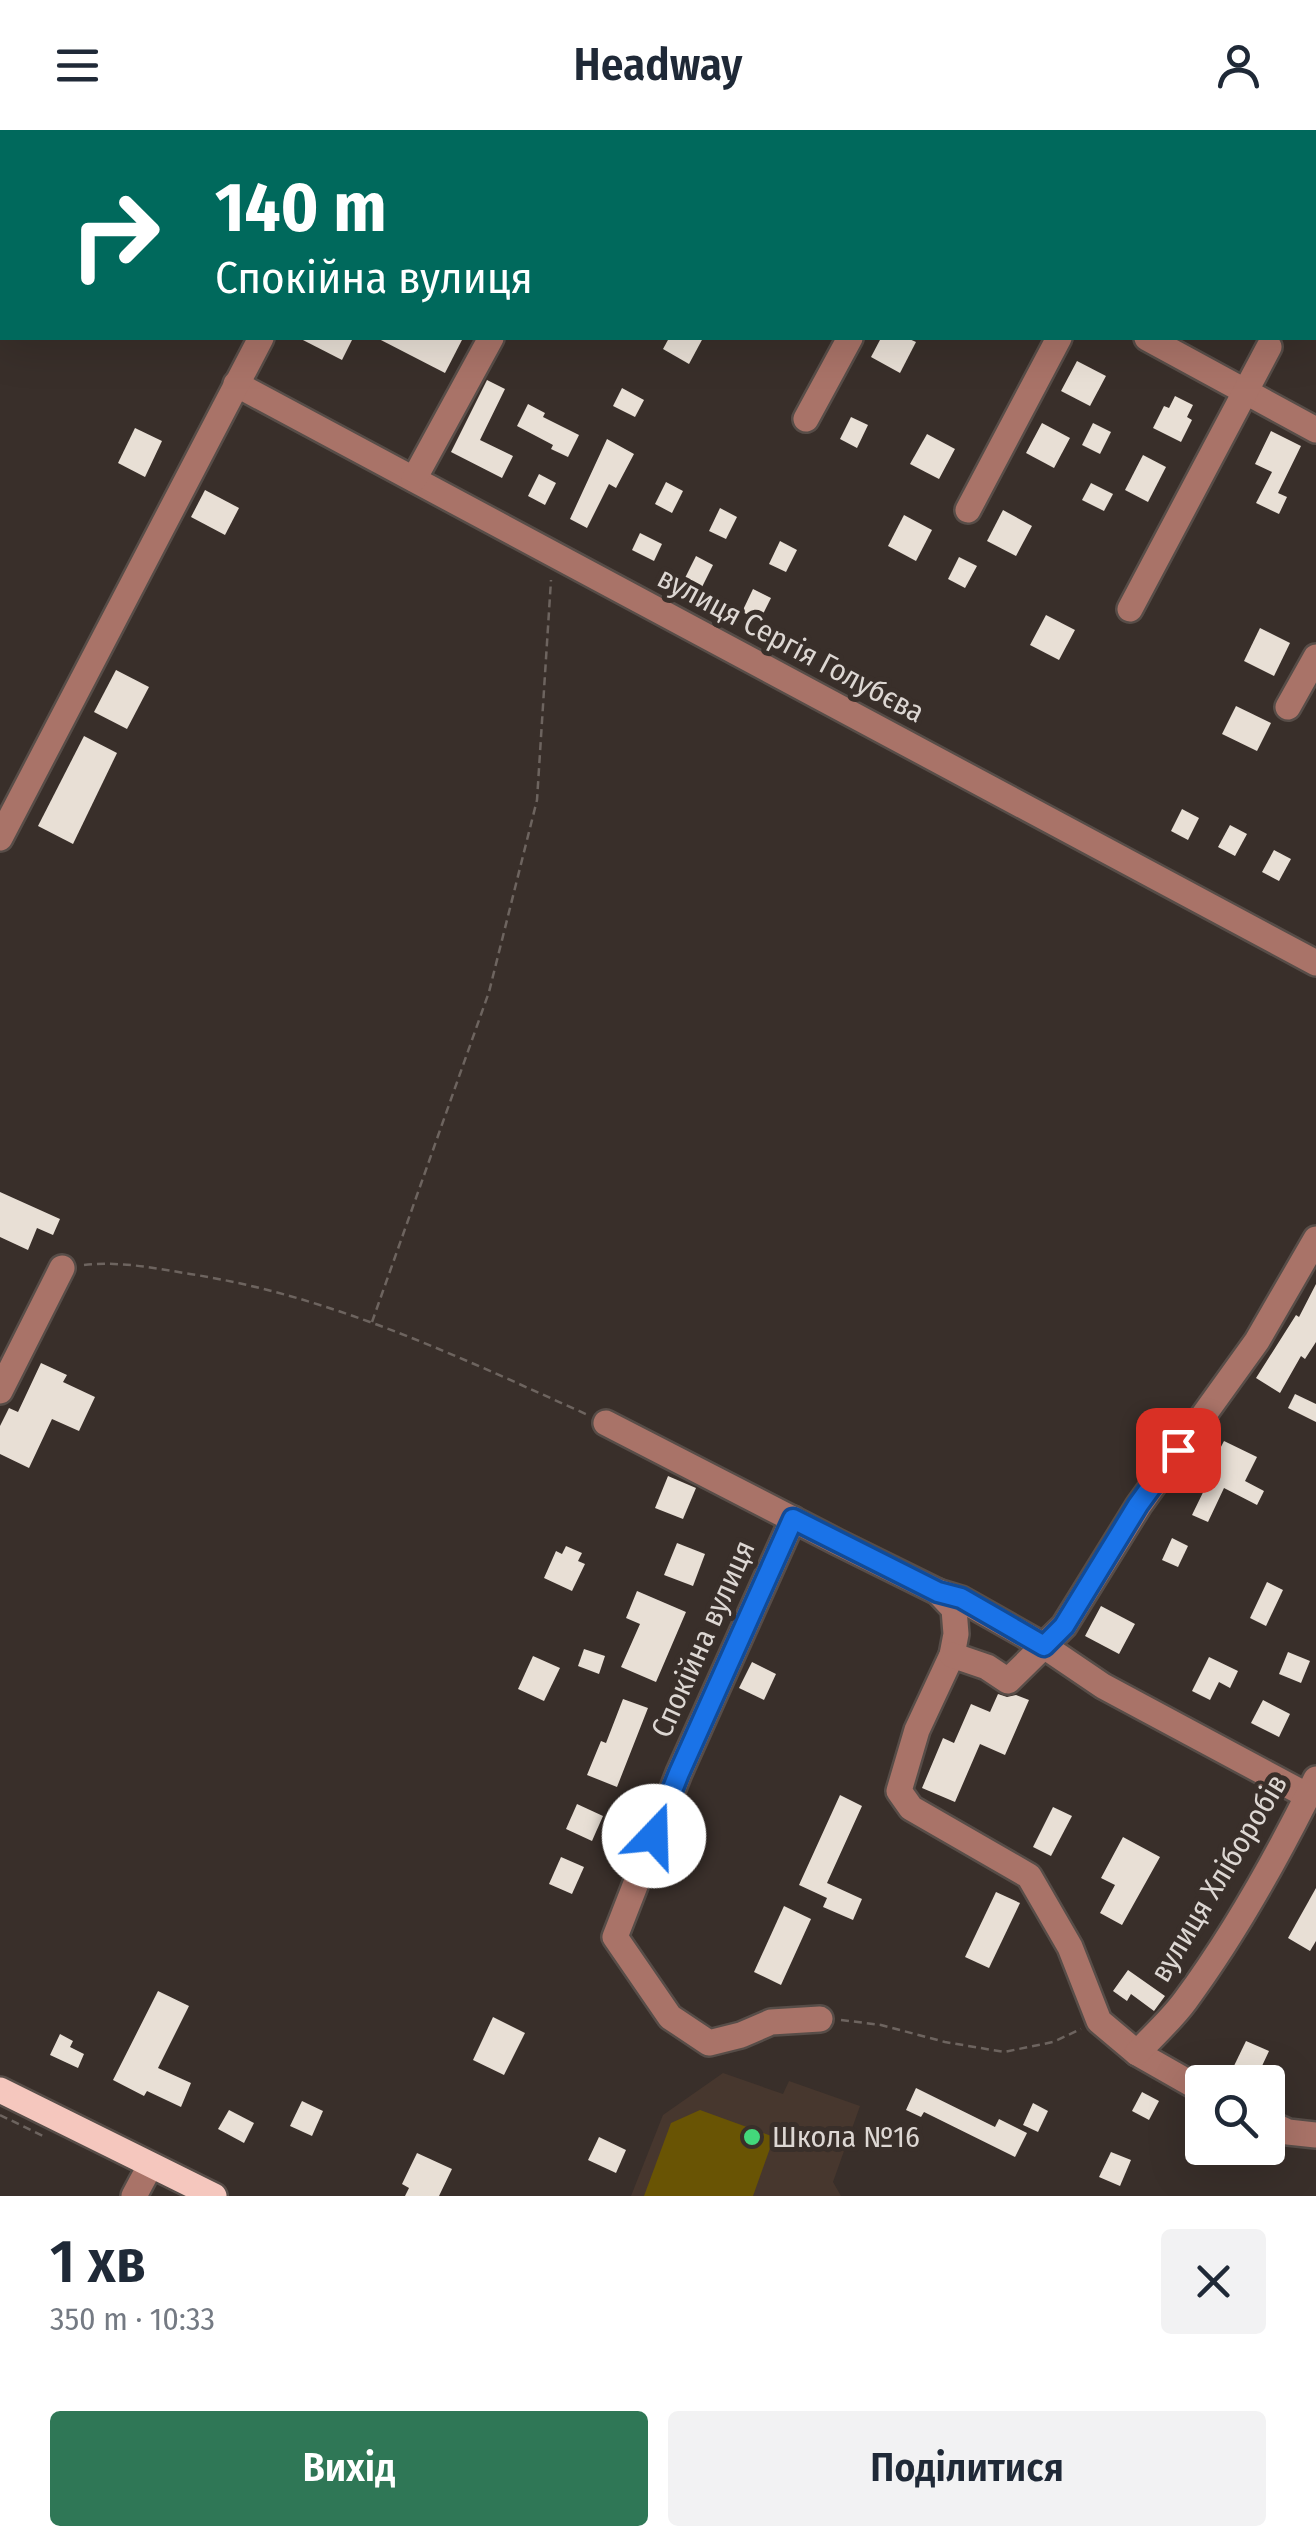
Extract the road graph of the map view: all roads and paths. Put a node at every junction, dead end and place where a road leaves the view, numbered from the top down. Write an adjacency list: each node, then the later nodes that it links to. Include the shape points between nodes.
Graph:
1 (260, 340): 7 (street)
2 (490, 340): 11 (street)
3 (849, 340): 9 (street)
4 (1058, 340): 12 (street)
5 (1151, 340): 8 (street)
6 (1269, 347): 8 (street)
7 (236, 384): 11 (street, вулиця Сергія Голубєва); 17 (street)
8 (1246, 392): 10 (street); 14 (street)
9 (806, 419)
10 (1316, 430)
11 (414, 478): 13 (street, вулиця Сергія Голубєва)
12 (968, 510)
13 (554, 555): 18 (street, вулиця Сергія Голубєва); 21 (path, via 536,800 489,992)
14 (1130, 609)
15 (1316, 657): 16 (street)
16 (1288, 707)
17 (0, 838)
18 (1316, 964)
19 (1316, 1239): 26 (street, via 1256,1340 1138,1505 1064,1626)
20 (62, 1268): 21 (path, via 114,1262 255,1284); 22 (street)
21 (372, 1322): 23 (path)
22 (0, 1390)
23 (606, 1423): 24 (street)
24 (805, 1524): 25 (street); 29 (street, Спокійна вулиця, via 679,1773 615,1937 670,2017 708,2043 772,2022)
25 (938, 1592): 26 (street, via 961,1598); 27 (street, via 954,1609)
26 (1044, 1646): 27 (street, via 1008,1681); 28 (street, via 1103,1686)
27 (952, 1655): 30 (street, via 917,1730 899,1792 910,1808 1029,1876 1070,1948)
28 (1312, 1788): 31 (street, вулиця Хліборобів, via 1212,1962)
29 (820, 2019): 30 (path, via 1004,2052 1053,2042)
30 (1100, 2021): 31 (street)
31 (1138, 2053): 32 (street)
32 (1185, 2080)
33 (0, 2090): 36 (main road)
34 (1285, 2131): 35 (street)
35 (1316, 2135)
36 (150, 2166): 37 (street); 38 (main road)
37 (134, 2196)
38 (214, 2196)

